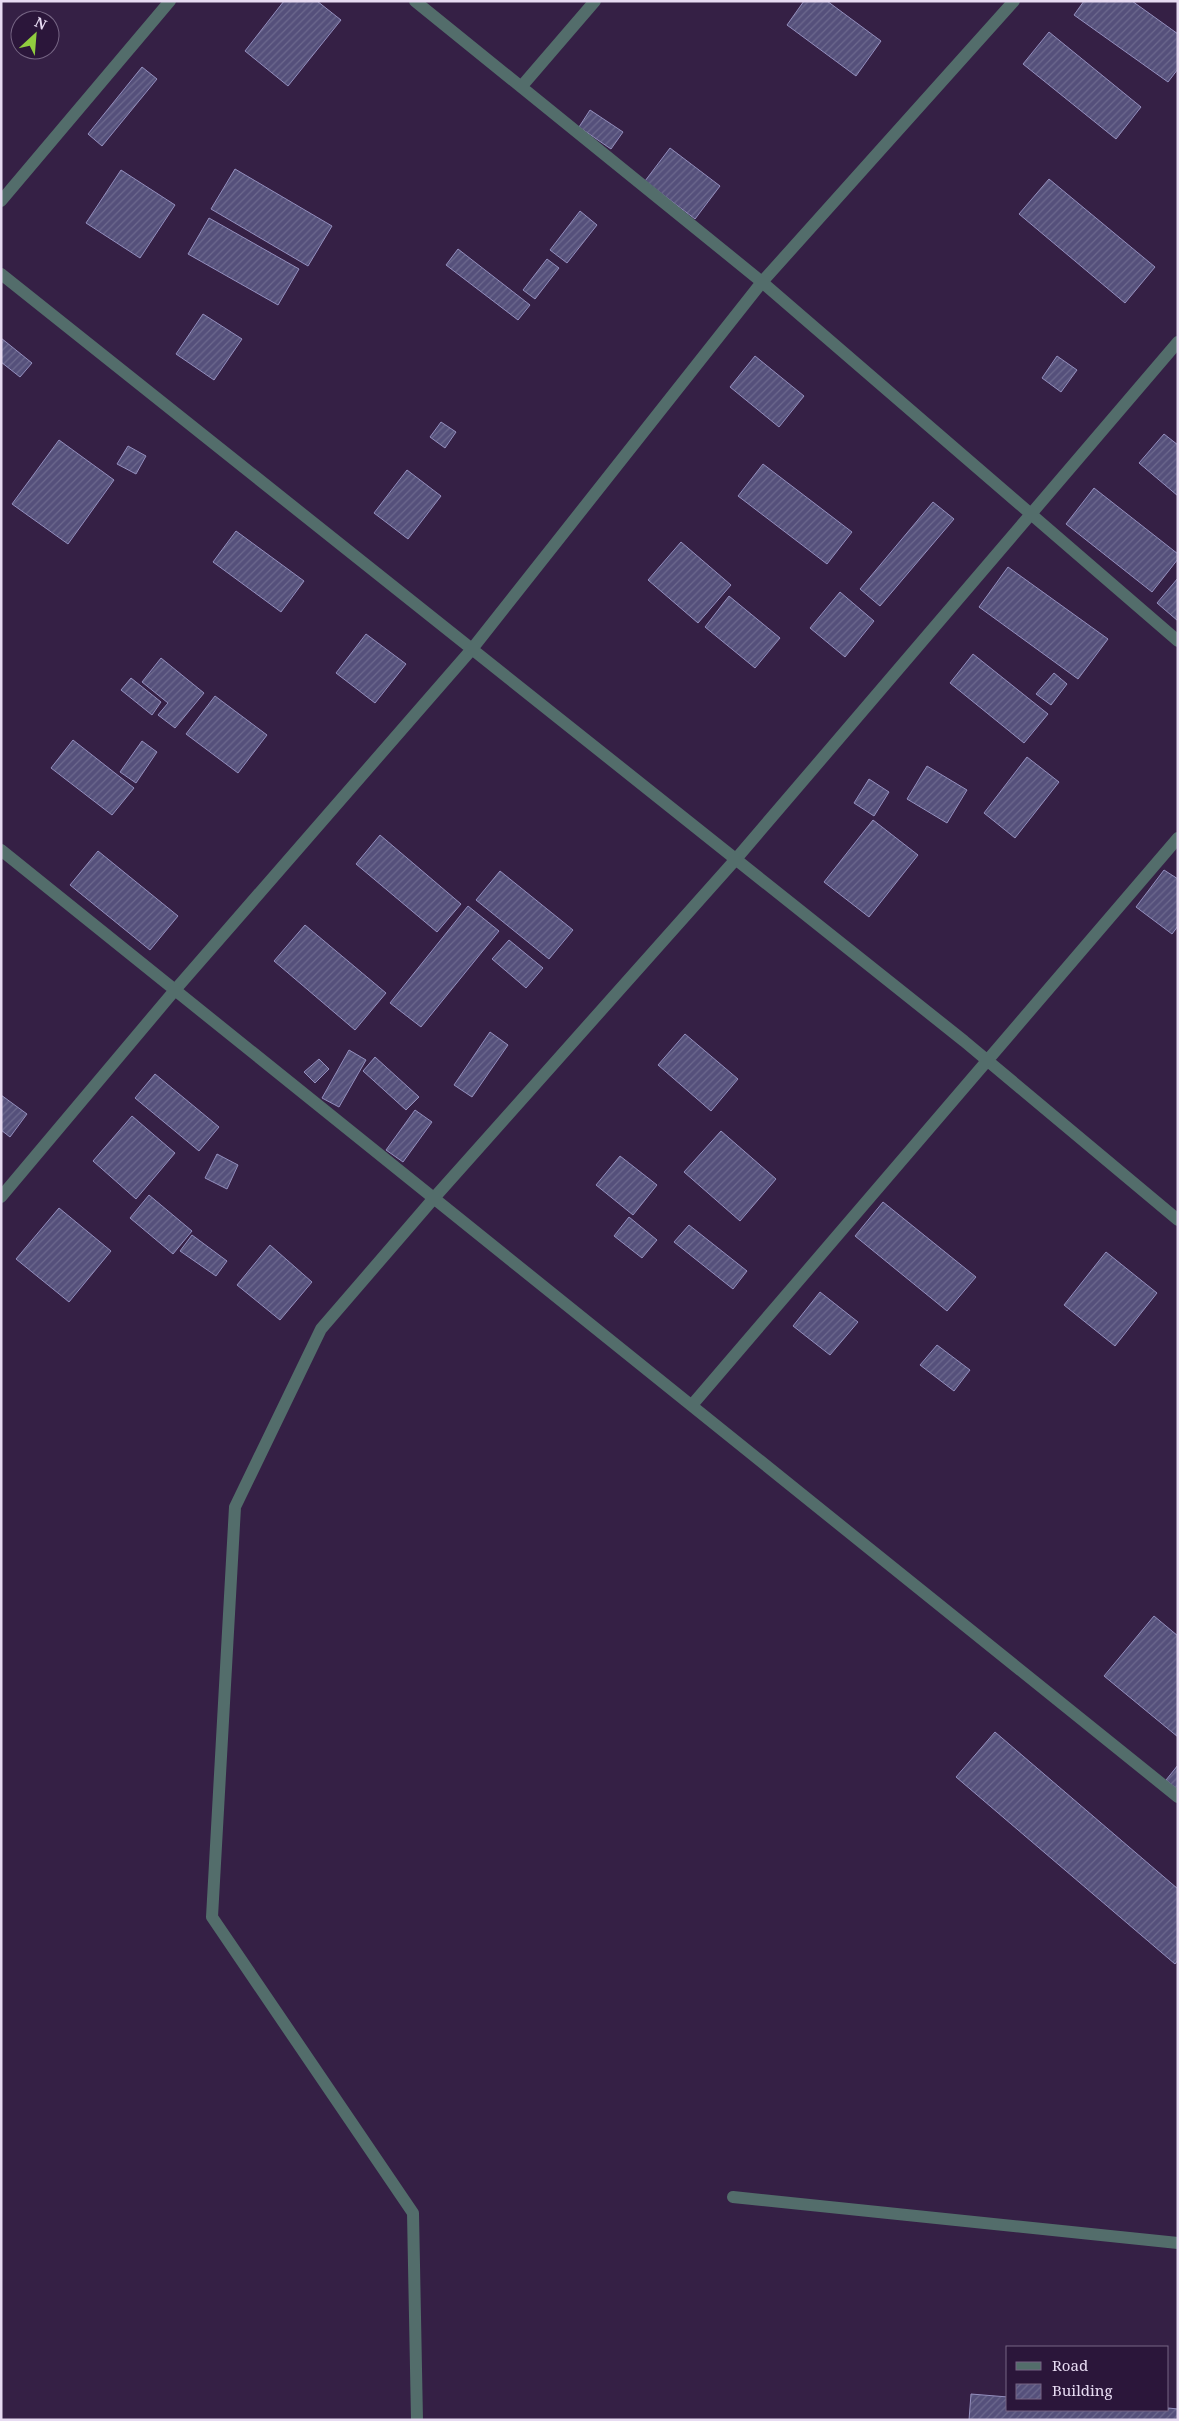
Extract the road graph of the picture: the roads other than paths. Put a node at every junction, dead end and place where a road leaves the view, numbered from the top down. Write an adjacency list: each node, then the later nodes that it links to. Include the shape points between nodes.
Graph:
1 (170, 1): 6 (street)
2 (416, 1): 5 (street)
3 (595, 1): 5 (street)
4 (1014, 1): 8 (street)
5 (521, 87): 8 (street)
6 (1, 200)
7 (1, 274): 12 (street)
8 (762, 282): 10 (street); 12 (street)
9 (1178, 342): 10 (street)
10 (1030, 515): 11 (street); 15 (street)
11 (1178, 640)
12 (472, 649): 15 (street); 16 (street)
13 (1178, 838): 17 (street)
14 (1, 850): 16 (street)
15 (736, 859): 17 (street); 19 (street)
16 (175, 990): 18 (street); 19 (street)
17 (987, 1061): 20 (street); 21 (street)
18 (1, 1197)
19 (434, 1198): 21 (street); 25 (street, via 322,1329 235,1507 212,1917 413,2213)
20 (1178, 1220)
21 (692, 1405): 22 (street)
22 (1178, 1797)
23 (733, 2198): 24 (street)
24 (1178, 2243)
25 (417, 2420)

